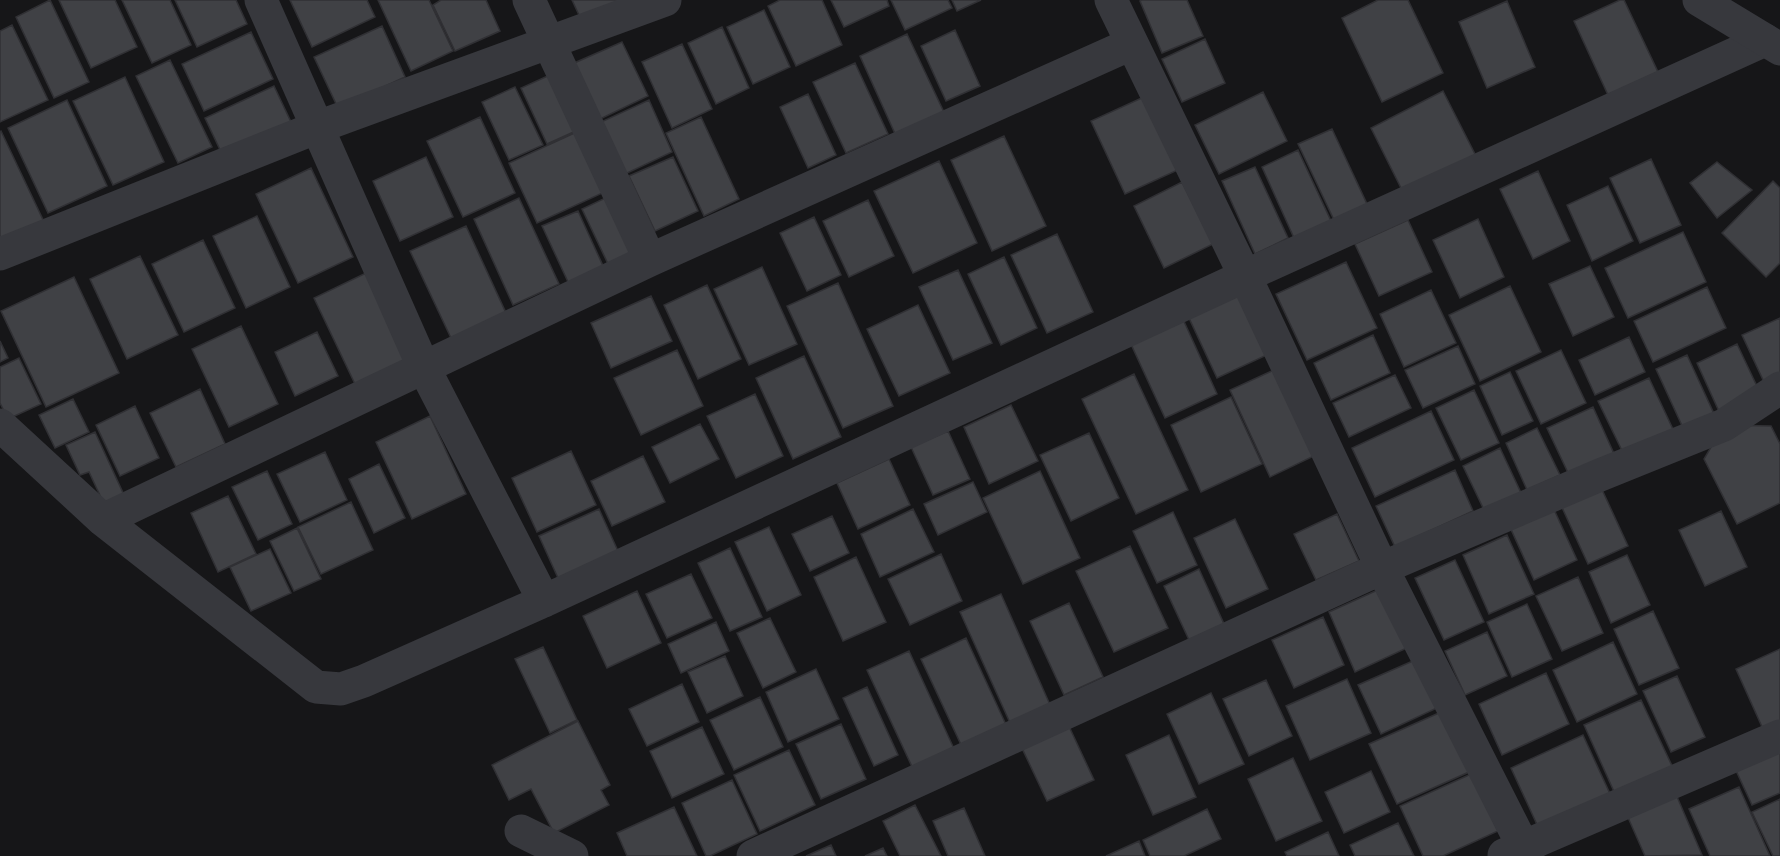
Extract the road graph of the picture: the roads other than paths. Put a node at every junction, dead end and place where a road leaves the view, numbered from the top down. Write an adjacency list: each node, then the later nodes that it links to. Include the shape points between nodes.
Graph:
1 (261, 0): 9 (street)
2 (529, 0): 6 (street)
3 (665, 0): 6 (street)
4 (1111, 0): 7 (street)
5 (1699, 0): 8 (street)
6 (548, 42): 9 (street); 11 (street)
7 (1131, 44): 11 (street); 12 (street)
8 (1773, 44): 12 (street)
9 (318, 127): 10 (street); 13 (street)
10 (0, 254)
11 (650, 260): 13 (street)
12 (1245, 276): 17 (street); 18 (street)
13 (423, 366): 16 (street); 18 (street)
14 (1780, 388): 17 (street, via 1724,425)
15 (0, 425): 16 (street)
16 (103, 520): 18 (street, via 316,687 341,689 364,681)
17 (1382, 568): 21 (street); 23 (street)
18 (544, 601)
19 (1780, 736): 21 (street)
20 (521, 831): 22 (street)
21 (1518, 853)
22 (572, 856)
23 (753, 856)

